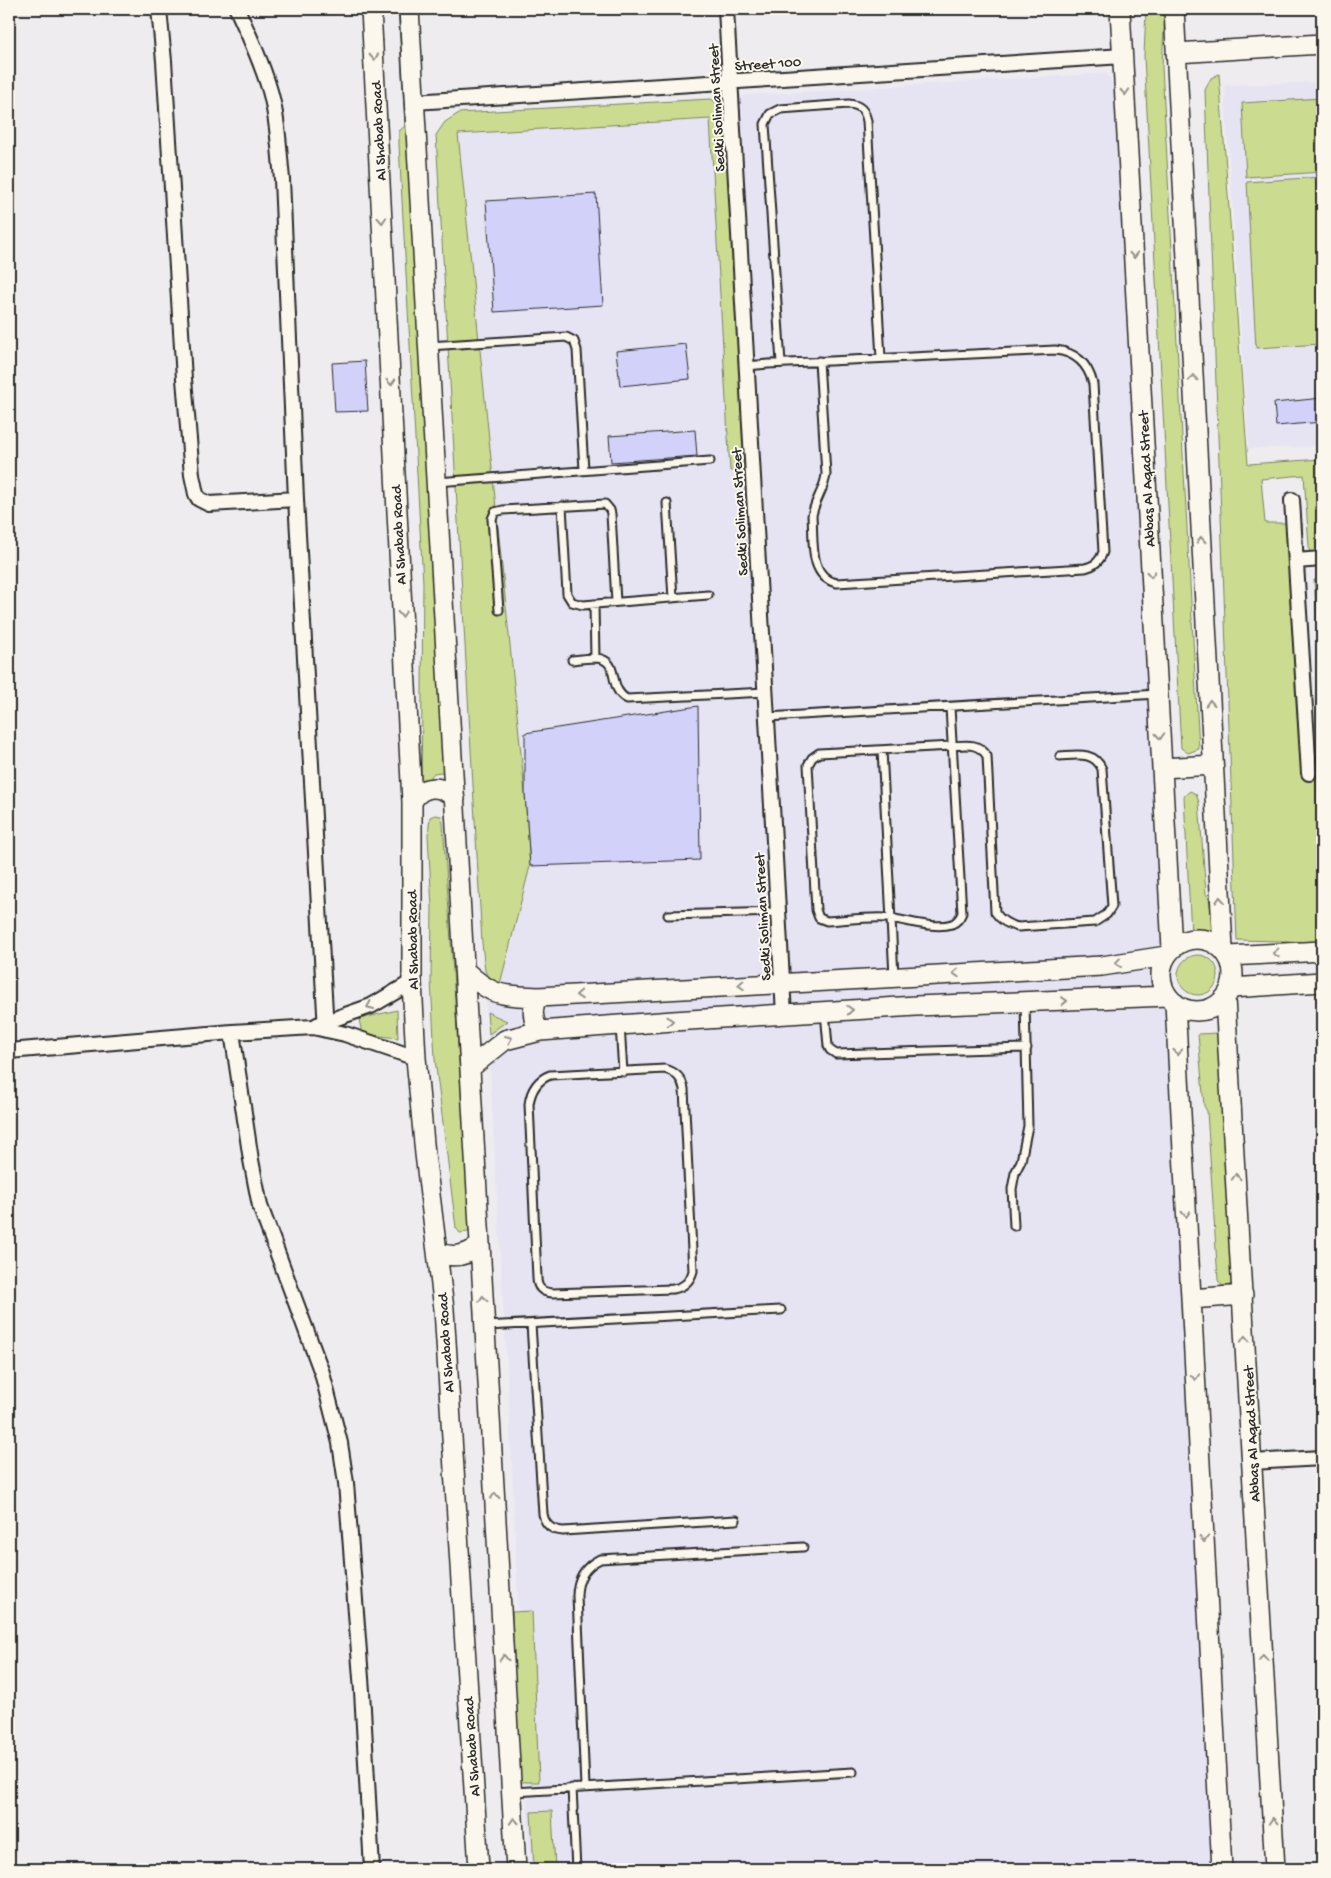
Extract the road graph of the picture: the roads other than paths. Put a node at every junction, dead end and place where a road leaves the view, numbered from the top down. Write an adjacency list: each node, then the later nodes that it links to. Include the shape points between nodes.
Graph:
1 (159, 9): 21 (street, via 184,379 196,494 198,499 210,504)
2 (237, 9): 21 (street, via 270,91 278,137)
3 (371, 9): 45 (main road, Al Shabab Road, one-way to 45)
4 (409, 9): 12 (main road)
5 (726, 9): 11 (street, Sedki Soliman Street)
6 (1120, 9): 10 (main road, Abbas Al Aqad Street)
7 (1174, 9): 9 (main road)
8 (1322, 44): 9 (main road)
9 (1176, 53): 41 (main road, one-way to 9)
10 (1123, 56): 11 (street, Street 100); 35 (main road, Abbas Al Aqad Street, one-way to 35)
11 (731, 82): 12 (street, Street 100); 17 (street, Sedki Soliman Street)
12 (414, 102): 13 (main road)
13 (428, 346): 19 (lane, via 566,337 574,341 578,350); 20 (main road)
14 (881, 358): 15 (lane); 15 (lane, via 1055,350 1070,353 1083,362 1093,384 1103,552 1098,562 1085,568 837,583 824,578 816,568 812,516 826,474); 16 (lane, via 867,121 864,110 849,104 780,109 770,114 765,124)
15 (819, 361): 16 (lane)
16 (781, 363): 17 (lane)
17 (747, 366): 34 (street, Sedki Soliman Street)
18 (710, 461): 19 (lane)
19 (584, 470): 20 (lane)
20 (436, 482): 44 (main road)
21 (296, 499): 66 (street)
22 (1292, 500): 26 (street)
23 (667, 503): 28 (lane)
24 (562, 506): 29 (lane, via 605,504 610,510); 30 (lane, via 567,594 572,602); 31 (lane, via 499,510 493,515)
25 (1322, 559): 26 (street)
26 (1296, 561): 43 (street)
27 (708, 595): 28 (lane)
28 (673, 598): 29 (lane)
29 (616, 602): 30 (lane)
30 (594, 604): 32 (lane)
31 (499, 610)
32 (595, 658): 33 (lane); 34 (lane, via 610,666 615,688 627,699)
33 (572, 660)
34 (766, 692): 37 (street, Sedki Soliman Street)
35 (1158, 694): 36 (lane); 42 (main road, Abbas Al Aqad Street, one-way to 42)
36 (950, 707): 37 (lane); 38 (lane)
37 (767, 718): 46 (street, Sedki Soliman Street)
38 (952, 746): 39 (lane); 40 (lane, via 978,746 987,756 995,912 1005,922 1018,926 1095,922 1112,906 1102,769 1089,756); 48 (lane, via 962,913 957,921 947,924)
39 (882, 750): 48 (lane); 48 (lane, via 819,753 809,761 816,910 819,918 827,921)
40 (1060, 756)
41 (1213, 765): 42 (main road); 51 (main road, one-way to 41)
42 (1162, 768): 50 (main road, Abbas Al Aqad Street)
43 (1309, 773)
44 (455, 798): 45 (main road, via 445,790 432,788 420,792); 52 (main road)
45 (412, 802): 55 (main road, Al Shabab Road)
46 (778, 912): 47 (lane); 57 (street, Sedki Soliman Street)
47 (668, 915)
48 (891, 918): 54 (lane)
49 (1322, 951): 51 (main road, one-way to 51)
50 (1169, 952): 51 (main road, via 1186,940 1203,939 1214,942); 53 (main road, one-way to 53, via 1102,966); 60 (main road, via 1161,970 1162,984)
51 (1226, 952): 58 (main road, via 1233,972)
52 (464, 970): 59 (main road, via 500,995); 72 (main road)
53 (916, 975): 54 (main road); 62 (main road)
54 (894, 976): 57 (main road)
55 (412, 982): 66 (street, one-way to 66, via 371,1006); 71 (main road, Al Shabab Road)
56 (1322, 982): 58 (main road)
57 (782, 983): 59 (main road, one-way to 59); 64 (street, Sedki Soliman Street)
58 (1228, 993): 60 (main road, via 1214,1007 1201,1011 1187,1010); 77 (main road, Abbas Al Aqad Street, one-way to 58)
59 (538, 997): 67 (main road, via 534,1016)
60 (1172, 1000): 61 (main road, one-way to 60); 78 (main road, one-way to 78)
61 (1025, 1002): 62 (main road); 69 (lane)
62 (916, 1006): 63 (main road, one-way to 62)
63 (825, 1012): 64 (main road); 69 (lane, via 828,1046 836,1054)
64 (784, 1014): 65 (main road, one-way to 64)
65 (620, 1025): 67 (main road); 73 (lane)
66 (321, 1026): 68 (street); 71 (street)
67 (540, 1031): 72 (main road, one-way to 67, via 504,1040)
68 (232, 1032): 70 (street); 90 (street, via 260,1206 322,1373 341,1451 360,1662)
69 (1027, 1048): 74 (lane, via 1028,1126 1012,1188)
70 (9, 1051)
71 (416, 1058): 76 (main road, Al Shabab Road)
72 (470, 1068): 75 (main road)
73 (623, 1072): 73 (lane, via 550,1075 540,1080 530,1097 537,1283 547,1293 674,1289 692,1276 683,1083 676,1073 665,1069)
74 (1014, 1226)
75 (480, 1245): 76 (main road, via 460,1256); 81 (main road, one-way to 75)
76 (437, 1252): 91 (main road, Al Shabab Road, via 445,1318)
77 (1243, 1295): 78 (main road); 83 (main road, Abbas Al Aqad Street, one-way to 77)
78 (1191, 1299): 94 (main road, one-way to 94)
79 (781, 1310): 80 (lane)
80 (531, 1324): 81 (lane); 84 (lane, via 543,1514 548,1526 563,1531)
81 (485, 1326): 89 (main road, one-way to 81)
82 (1322, 1458): 83 (street)
83 (1252, 1462): 95 (main road, Abbas Al Aqad Street, one-way to 83)
84 (736, 1520)
85 (803, 1547): 87 (lane, via 600,1559 587,1568 579,1581 577,1596)
86 (853, 1772): 87 (lane)
87 (585, 1787): 88 (lane)
88 (572, 1788): 89 (lane); 93 (lane)
89 (512, 1792): 92 (main road, one-way to 89)
90 (372, 1869)
91 (479, 1869)
92 (516, 1869)
93 (576, 1869)
94 (1222, 1869)
95 (1275, 1869)

